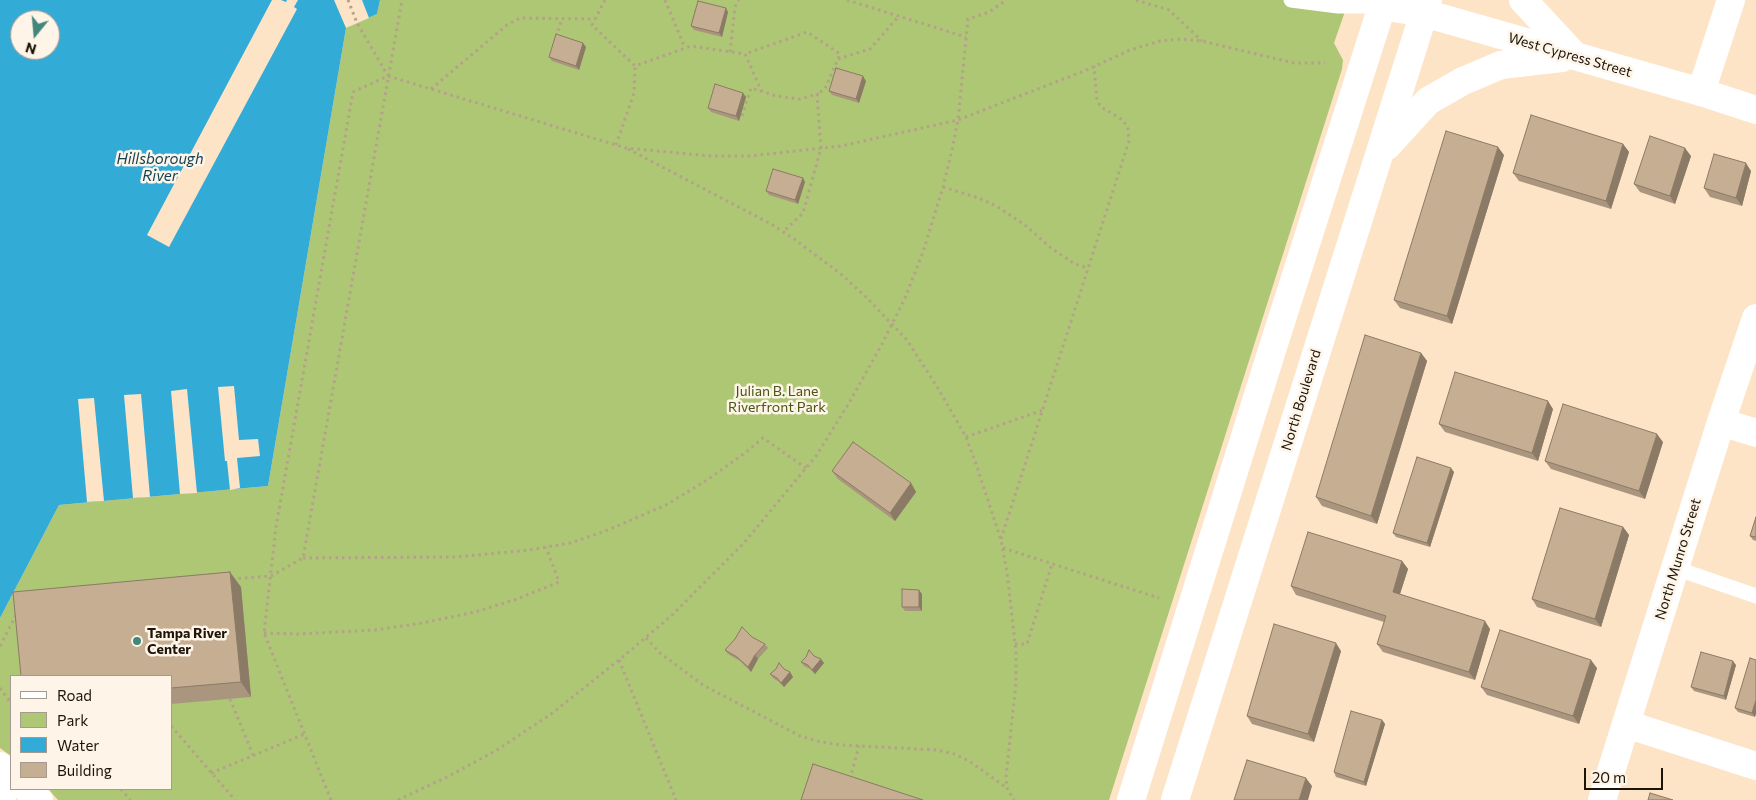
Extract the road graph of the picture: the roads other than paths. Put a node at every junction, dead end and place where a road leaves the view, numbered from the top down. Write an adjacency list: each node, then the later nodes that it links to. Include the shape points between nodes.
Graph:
1 (1290, 0): 4 (lane, via 1338,6)
2 (1522, 0): 6 (street)
3 (1730, 0): 7 (street)
4 (1383, 3): 5 (street, West Cypress Street); 21 (street)
5 (1426, 7): 6 (street, West Cypress Street); 9 (street, North Boulevard)
6 (1576, 57): 7 (street, West Cypress Street); 9 (street, via 1501,65 1463,81 1428,101)
7 (1701, 92): 8 (street, West Cypress Street)
8 (1756, 110)
9 (1381, 153): 22 (street, North Boulevard)
10 (1756, 318): 11 (street, North Munro Street)
11 (1721, 422): 12 (street); 13 (street, North Munro Street)
12 (1756, 433)
13 (1675, 568): 14 (lane); 15 (street, North Munro Street)
14 (1756, 596)
15 (1626, 724): 17 (street); 23 (street, North Munro Street)
16 (0, 766): 18 (street)
17 (1756, 766)
18 (10, 774)
19 (28, 790): 20 (street)
20 (39, 800)
21 (1131, 800)
22 (1175, 800)
23 (1602, 800)

